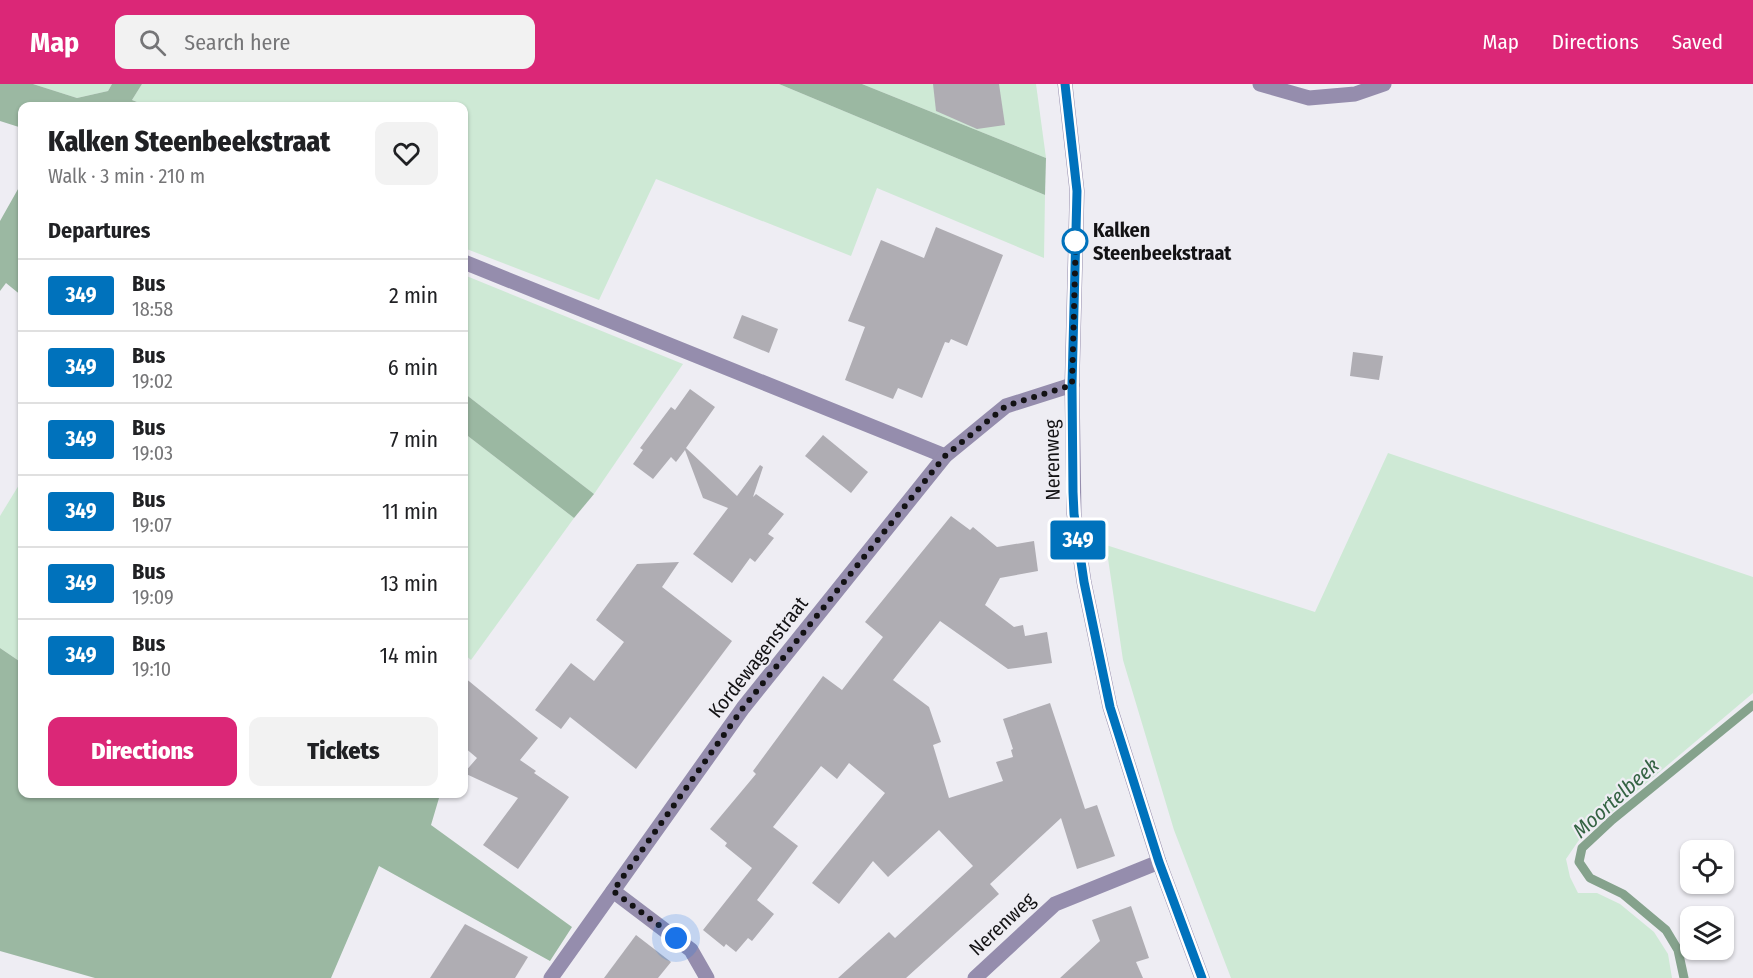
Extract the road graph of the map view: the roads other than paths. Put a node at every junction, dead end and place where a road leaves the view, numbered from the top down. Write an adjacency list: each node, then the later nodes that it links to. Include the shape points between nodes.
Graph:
1 (1065, 84): 5 (street, Nerenweg, via 1077,191)
2 (1260, 84): 3 (street, via 1309,98 1355,94)
3 (1384, 84)
4 (468, 264): 6 (street)
5 (1072, 385): 6 (street, Kordewagenstraat, via 1006,406); 7 (street, Nerenweg, via 1074,514 1084,582 1110,707)
6 (945, 456): 8 (street, Kordewagenstraat, via 743,708)
7 (1159, 862): 11 (street, Nerenweg, via 1055,904); 12 (street, Nerenweg)
8 (613, 891): 9 (street, Kordewagenstraat); 10 (street, via 692,950)
9 (551, 978)
10 (707, 978)
11 (975, 978)
12 (1202, 978)

